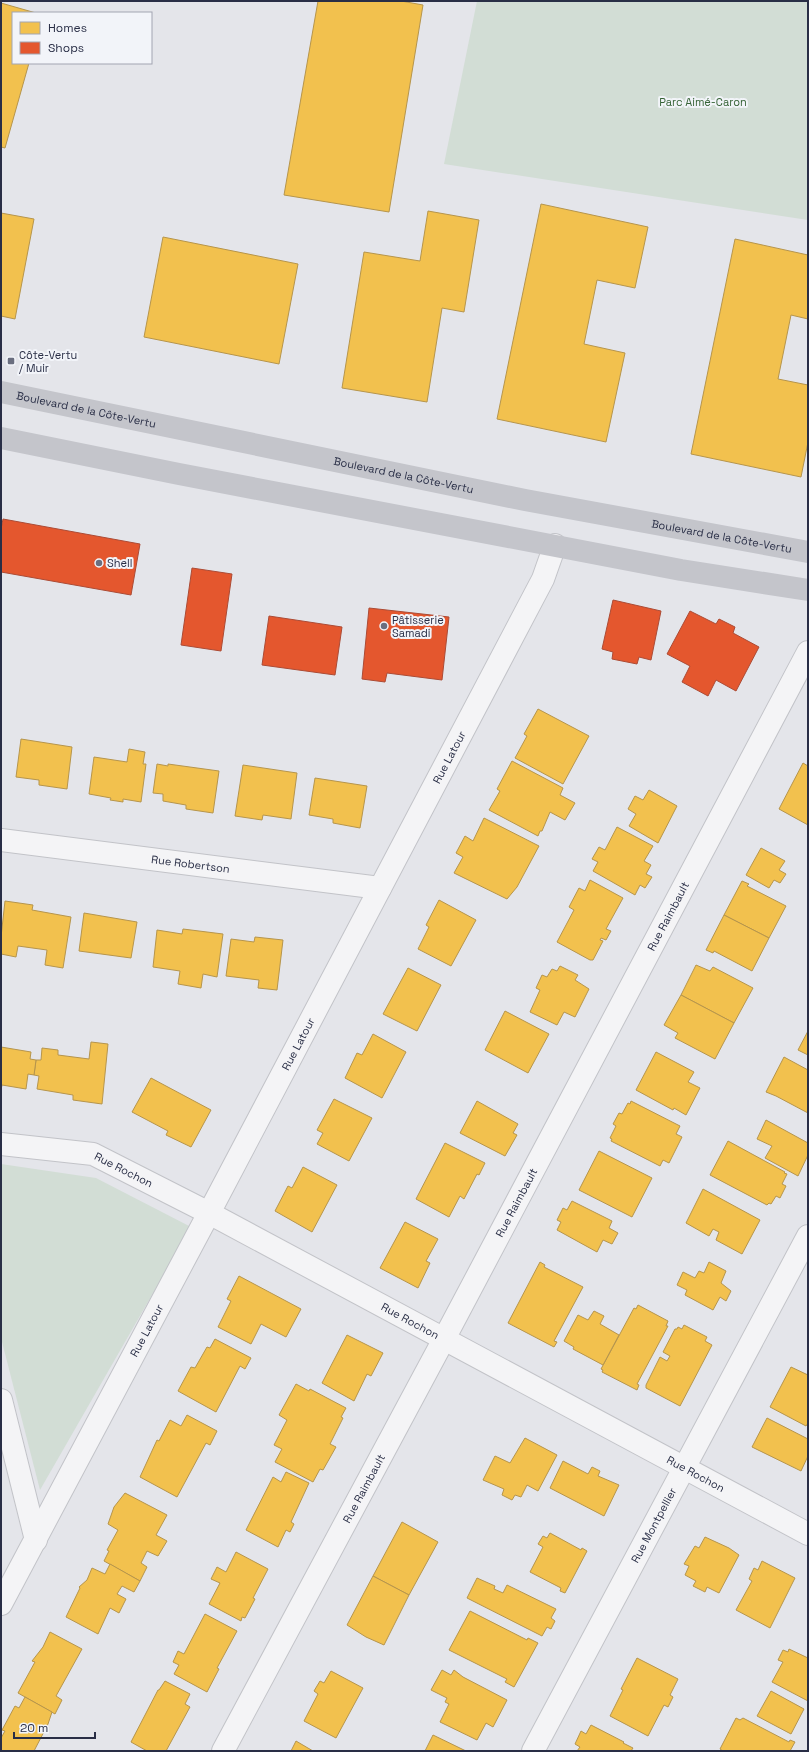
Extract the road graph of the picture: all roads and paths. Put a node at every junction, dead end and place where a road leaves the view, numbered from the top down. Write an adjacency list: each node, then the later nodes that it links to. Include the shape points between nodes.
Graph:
1 (1, 392): 4 (main road, Boulevard de la Côte-Vertu, via 525,500)
2 (1, 438): 3 (main road)
3 (555, 545): 5 (main road, via 681,570); 8 (street, Rue Latour, via 543,579)
4 (808, 552)
5 (808, 590)
6 (808, 652): 12 (street, Rue Raimbault)
7 (1, 840): 8 (street, Rue Robertson)
8 (380, 888): 10 (street, Rue Latour)
9 (1, 1144): 10 (street, Rue Rochon, via 94,1154)
10 (209, 1213): 12 (street, Rue Rochon); 16 (street, Rue Latour)
11 (808, 1236): 14 (street, Rue Montpellier)
12 (444, 1339): 14 (street, Rue Rochon); 18 (street, Rue Raimbault)
13 (1, 1400): 16 (street)
14 (685, 1468): 15 (street, Rue Rochon); 19 (street, Rue Montpellier)
15 (808, 1534)
16 (36, 1540): 17 (street, Rue Latour)
17 (1, 1604)
18 (223, 1751)
19 (533, 1751)

